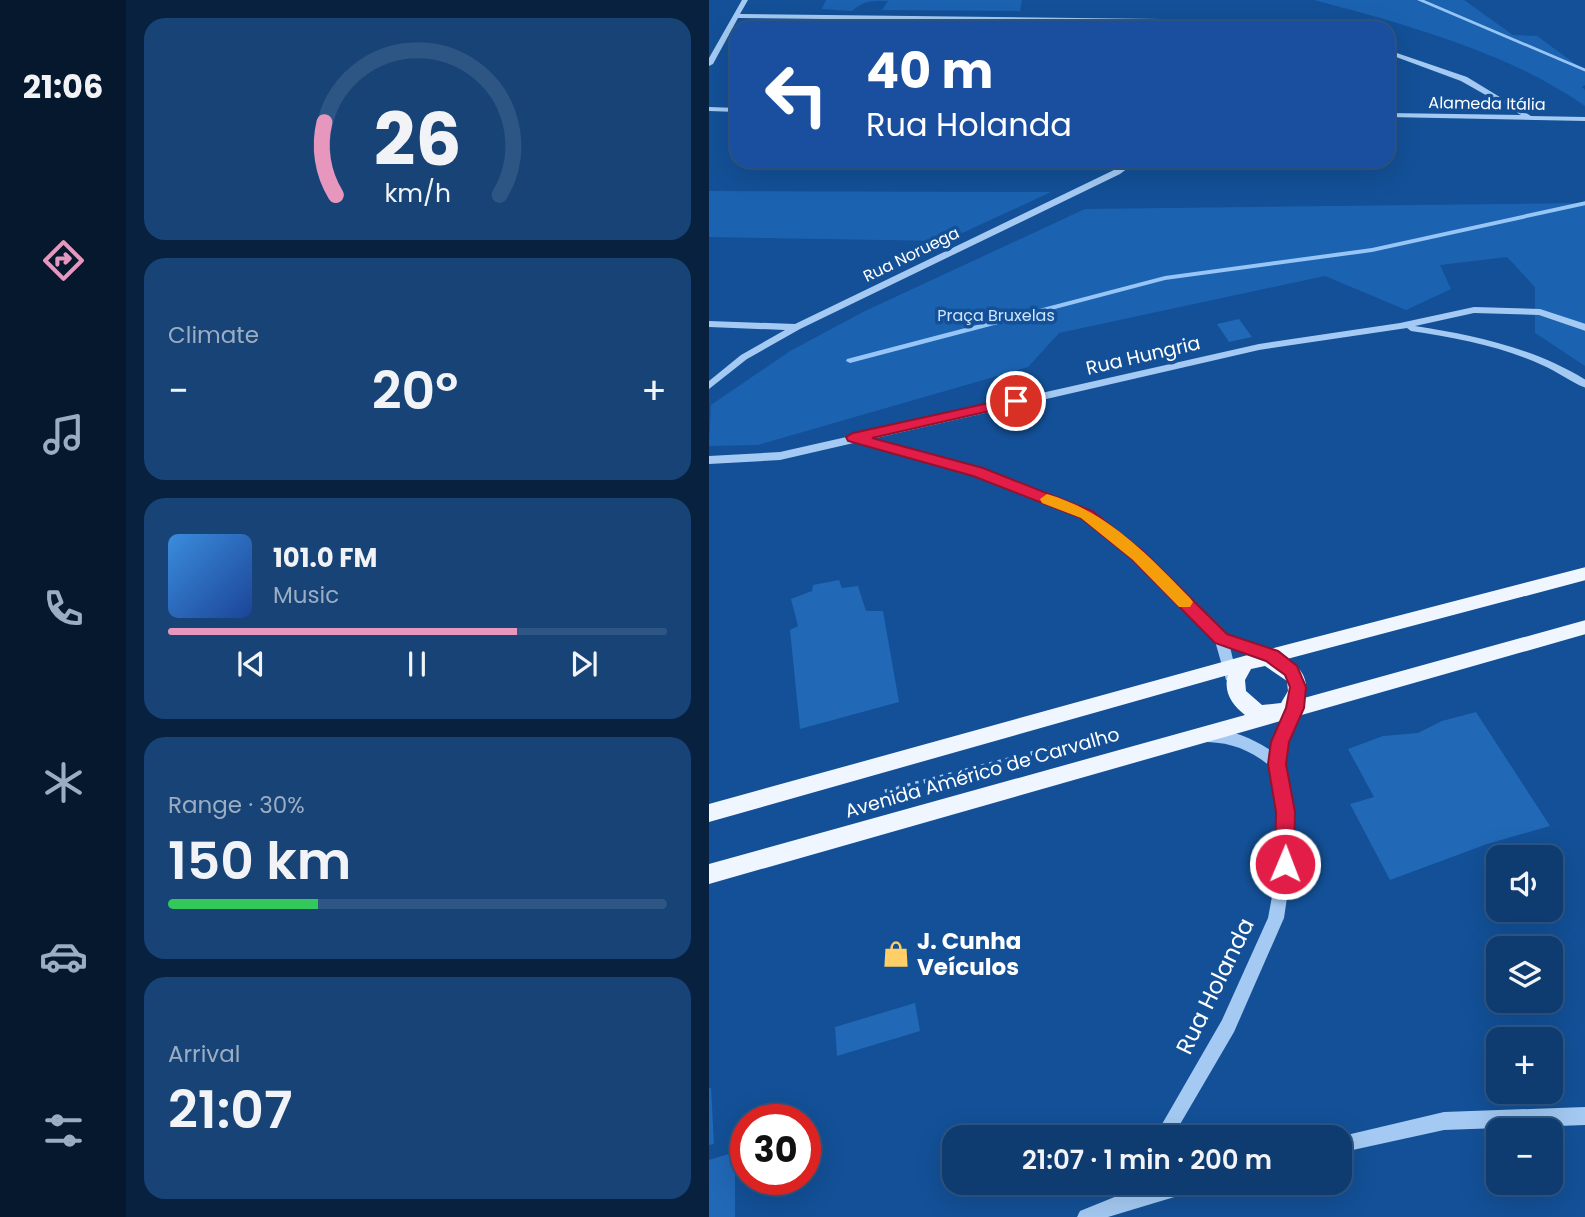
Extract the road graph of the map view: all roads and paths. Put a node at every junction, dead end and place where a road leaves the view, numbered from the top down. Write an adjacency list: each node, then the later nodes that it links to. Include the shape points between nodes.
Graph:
1 (745, 0): 2 (street)
2 (735, 16): 3 (street); 4 (street)
3 (1048, 19): 5 (street); 6 (street)
4 (732, 21)
5 (1052, 21)
6 (1161, 21)
7 (730, 25): 9 (street)
8 (1395, 54): 13 (street, via 1464,79)
9 (709, 64)
10 (709, 109): 11 (street)
11 (730, 110)
12 (1395, 115): 13 (street, Alameda Itália)
13 (1529, 118): 14 (street, Alameda Itália)
14 (1585, 119)
15 (1123, 168): 18 (street, Rua Noruega)
16 (709, 324): 18 (street)
17 (1400, 326): 19 (street, Rua Hungria, via 1474,310 1517,310 1540,312); 20 (street, via 1460,335 1506,349 1572,375); 22 (street, Rua Hungria, via 1259,347)
18 (797, 327): 21 (street, Rua Noruega, via 744,357)
19 (1585, 327)
20 (1585, 385)
21 (709, 386)
22 (853, 437): 23 (street, Rua Hungria, via 780,456); 26 (street, via 978,472 1087,515 1139,556)
23 (709, 460)
24 (1585, 573): 27 (main road, Avenida Américo de Carvalho)
25 (1585, 626): 29 (main road, Avenida Américo de Carvalho)
26 (1221, 639): 27 (street); 28 (street)
27 (1274, 660): 28 (main road, Avenida Américo de Carvalho); 29 (main road, via 1296,678)
28 (1236, 672): 29 (main road, via 1241,700 1248,706); 34 (main road, Avenida Américo de Carvalho)
29 (1287, 707): 30 (main road, Avenida Américo de Carvalho); 32 (street, Rua Holanda)
30 (1191, 736): 32 (street, via 1242,741); 35 (main road, Avenida Américo de Carvalho)
31 (1081, 741): 33 (path)
32 (1277, 764): 37 (street, Rua Holanda, via 1286,812 1285,864 1276,918 1228,1026)
33 (879, 794)
34 (709, 813)
35 (709, 874)
36 (1585, 1116): 38 (street, via 1443,1121)
37 (1170, 1125)
38 (1352, 1140)
39 (1127, 1195): 41 (street)
40 (1148, 1195): 41 (street)
41 (1123, 1202): 42 (street)
42 (1086, 1217)

